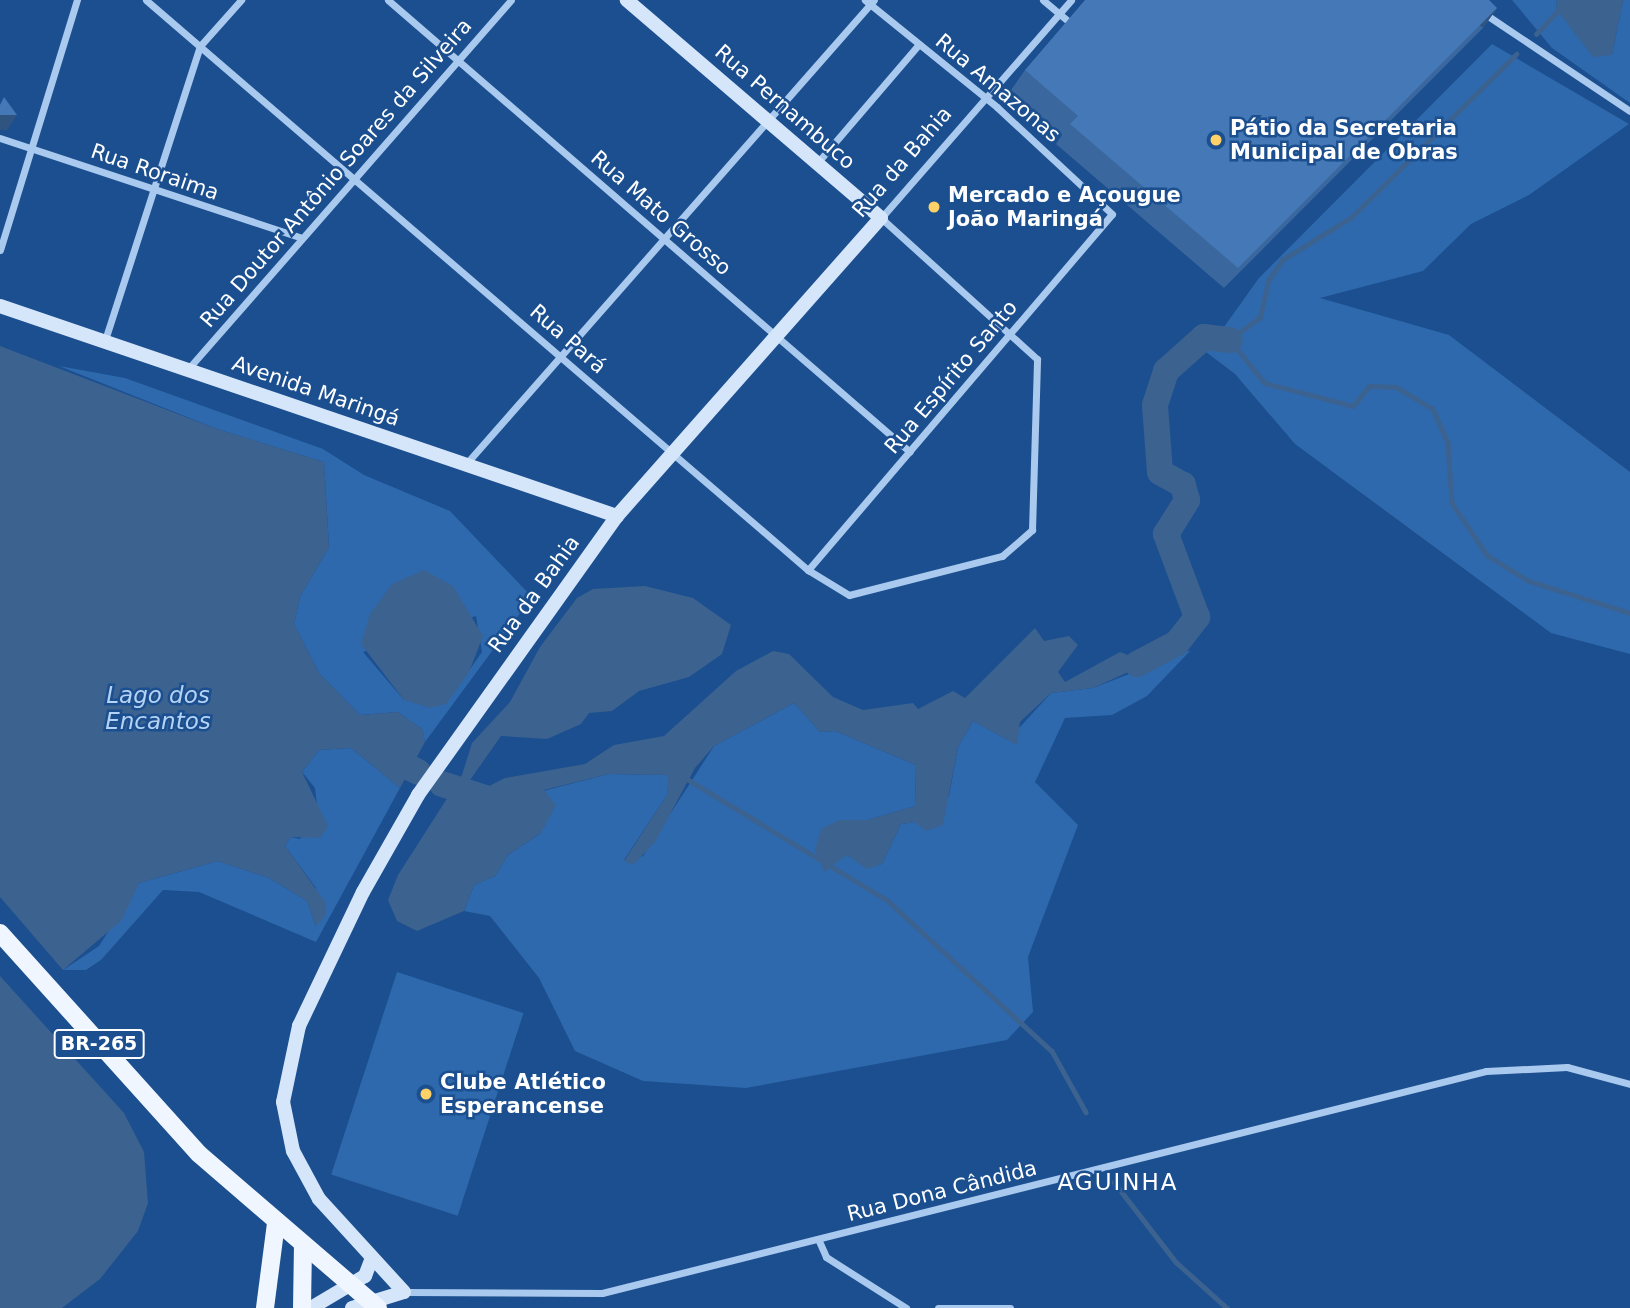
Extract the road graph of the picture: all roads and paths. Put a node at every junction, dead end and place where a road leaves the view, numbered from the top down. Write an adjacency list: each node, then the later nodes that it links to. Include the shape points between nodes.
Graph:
1 (77, 0): 20 (street)
2 (146, 0): 14 (street, Rua Pará)
3 (241, 0): 14 (street)
4 (388, 0): 15 (street, Rua Mato Grosso)
5 (511, 0): 15 (street, Rua Doutor Antônio Soares da Silveira)
6 (627, 0): 18 (street, Rua Pernambuco)
7 (1043, 0): 11 (street)
8 (1071, 0): 11 (street, Rua da Bahia)
9 (870, 1): 13 (street, Rua Amazonas); 18 (street)
10 (1473, 4): 17 (street)
11 (1059, 13): 12 (street); 16 (street, Rua da Bahia)
12 (1082, 32)
13 (919, 44): 16 (street, Rua Amazonas); 21 (street)
14 (200, 46): 22 (street, Rua Pará); 23 (street)
15 (459, 60): 22 (street, Rua Doutor Antônio Soares da Silveira); 27 (street, Rua Mato Grosso)
16 (986, 98): 24 (street, Rua Amazonas); 25 (street, Rua da Bahia)
17 (1630, 111)
18 (769, 119): 21 (street, Rua Pernambuco); 27 (street)
19 (0, 138): 20 (street, Rua Roraima)
20 (31, 147): 23 (street, Rua Roraima); 28 (street)
21 (818, 162): 25 (street, Rua Pernambuco)
22 (355, 176): 26 (street, Rua Doutor Antônio Soares da Silveira); 33 (street, Rua Pará)
23 (150, 191): 26 (street, Rua Roraima); 32 (street)
24 (1107, 204): 30 (street, Rua Espírito Santo, via 1108,223)
25 (881, 218): 30 (street, Rua Pernambuco); 31 (street, Rua da Bahia)
26 (300, 237): 34 (street, Rua Doutor Antônio Soares da Silveira)
27 (662, 238): 31 (street, Rua Mato Grosso); 33 (street)
28 (0, 250)
29 (0, 306): 32 (street, Avenida Maringá)
30 (1012, 332): 36 (street, Rua Espírito Santo); 39 (street, Rua Pernambuco, via 1032,352 1040,374 1036,517 1026,540)
31 (778, 335): 35 (street, Rua da Bahia); 36 (street, Rua Mato Grosso)
32 (103, 344): 34 (street, Avenida Maringá)
33 (560, 356): 35 (street, Rua Pará); 37 (street)
34 (188, 369): 37 (street, Avenida Maringá)
35 (674, 452): 38 (street, Rua da Bahia); 40 (street, Rua Pará)
36 (910, 452): 40 (street, Rua Espírito Santo)
37 (465, 465): 38 (street, Avenida Maringá)
38 (617, 516): 46 (street, Rua da Bahia, via 418,795 363,892 289,1056 283,1102 301,1170)
39 (1002, 556): 40 (street, Rua Pará, via 858,595 832,589)
40 (808, 570)
41 (0, 933): 43 (main road, BR-265, via 199,1154)
42 (1630, 1084): 44 (street, Rua Dona Cândida, via 1567,1067 1486,1070)
43 (276, 1223): 45 (main road, BR-265); 51 (main road)
44 (819, 1241): 48 (street, Rua Dona Cândida, via 602,1293); 49 (street, via 826,1257)
45 (303, 1246): 47 (main road, BR-265); 52 (main road)
46 (372, 1258): 47 (street); 48 (street, Rua da Bahia)
47 (352, 1287): 50 (main road, BR-265); 53 (street)
48 (404, 1292): 50 (street)
49 (894, 1299): 55 (street); 56 (street)
50 (374, 1304): 54 (street)
51 (265, 1308)
52 (302, 1308)
53 (311, 1308)
54 (352, 1308)
55 (887, 1308)
56 (906, 1308)
57 (938, 1308): 58 (street)
58 (1010, 1308)

